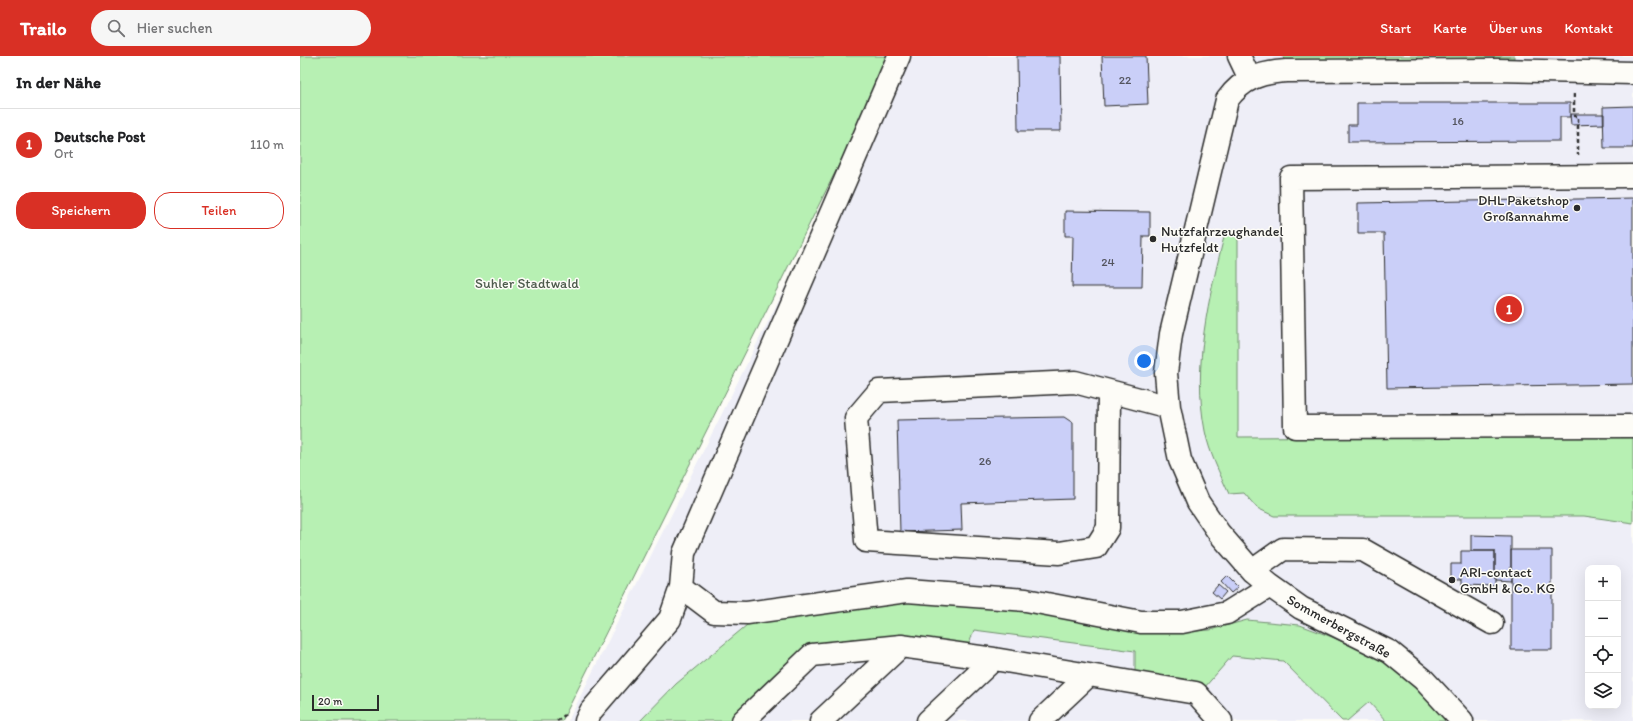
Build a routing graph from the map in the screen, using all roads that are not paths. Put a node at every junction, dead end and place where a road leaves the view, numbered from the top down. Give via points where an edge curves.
1 (899, 56) edge
2 (1239, 56) edge
3 (1633, 73) edge
4 (1250, 79) junction
5 (1633, 176) edge
6 (1109, 392) junction
7 (1169, 408) junction
8 (1633, 426) edge
9 (1252, 571) junction
10 (1270, 586) junction
11 (681, 587) junction
12 (1492, 623) dead end
13 (901, 646) junction
14 (994, 659) junction
15 (1089, 675) junction
16 (586, 721) edge
17 (743, 721) edge
18 (821, 721) edge
19 (928, 721) edge
20 (1040, 721) edge
21 (1221, 721) edge
22 (1462, 721) edge

1 - 11 street via 684,553
2 - 4 street
3 - 4 street, Sommerbergstraße via 1497,70 1286,71 1266,73
4 - 7 street, Sommerbergstraße via 1237,87 1227,100 1170,334 1166,373
5 - 8 street via 1291,178 1295,428
6 - 6 street via 1075,382 879,391 856,418 866,541 1059,553 1096,547 1108,528
6 - 7 street
7 - 9 street, Sommerbergstraße via 1180,460 1198,502 1219,533
9 - 10 street, Sommerbergstraße
9 - 12 street via 1283,549 1362,550
10 - 11 street via 1227,613 1182,622 1141,622 1026,600 907,591 747,613 714,612
10 - 22 street, Sommerbergstraße via 1301,608 1390,652 1423,679
11 - 16 street via 670,619 591,711
13 - 14 street
13 - 17 street via 812,655
13 - 18 street
14 - 15 street
14 - 19 street
15 - 20 street
15 - 21 street via 1196,694

